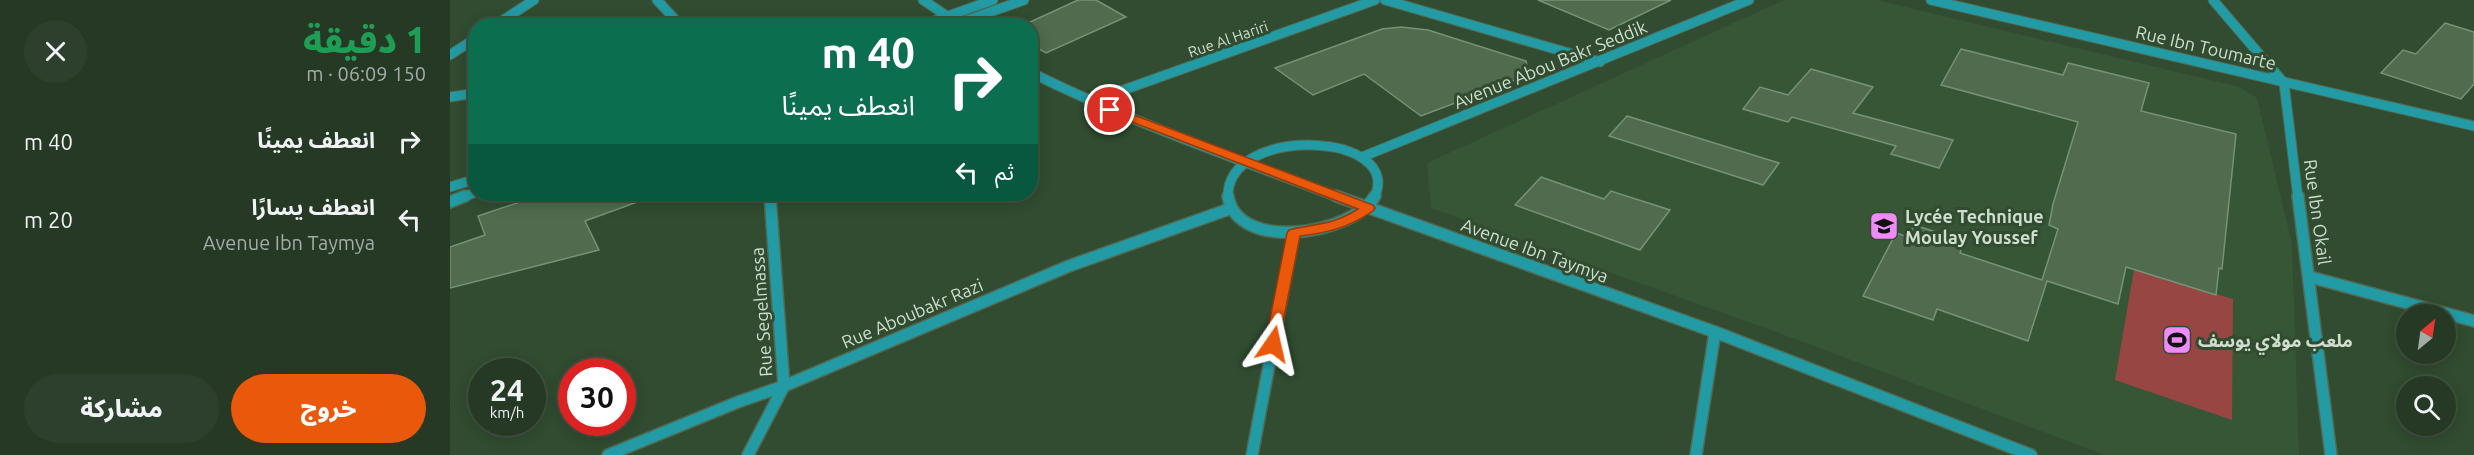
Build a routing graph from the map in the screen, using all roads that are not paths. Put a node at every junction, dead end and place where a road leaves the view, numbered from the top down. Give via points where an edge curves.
1 (534, 0) edge
2 (657, 0) edge
3 (923, 0) edge
4 (993, 0) edge
5 (1024, 0) edge
6 (1375, 0) edge
7 (1385, 0) edge
8 (1749, 0) edge
9 (1930, 0) edge
10 (2214, 0) edge
11 (947, 16) junction
12 (506, 18) edge
13 (674, 18) edge
14 (942, 18) edge
15 (975, 18) edge
16 (468, 43) edge
17 (450, 55) edge
18 (1600, 62) junction
19 (1038, 76) edge
20 (2284, 82) junction
21 (468, 94) edge
22 (450, 97) edge
23 (1090, 102) junction
24 (2474, 126) edge
25 (1362, 158) junction
26 (1246, 163) junction
27 (468, 181) edge
28 (450, 187) edge
29 (468, 195) edge
30 (771, 201) edge
31 (450, 202) edge
32 (1232, 208) junction
33 (1368, 208) junction
34 (1294, 233) junction
35 (2310, 277) junction
36 (2474, 321) edge
37 (1714, 332) junction
38 (784, 386) junction
39 (608, 455) edge
40 (748, 455) edge
41 (1252, 455) edge
42 (1696, 455) edge
43 (2031, 455) edge
44 (2331, 455) edge

1 - 12 street
2 - 13 street
3 - 11 street
4 - 11 street
5 - 15 street
6 - 23 street, Rue Al Hariri
7 - 18 street
8 - 18 street, Avenue Abou Bakr Seddik
9 - 20 street, Rue Ibn Toumarte
10 - 20 street
11 - 14 street
16 - 17 street
18 - 25 street, Avenue Abou Bakr Seddik
19 - 23 street, Avenue Ibn Taymya
20 - 24 street, Rue Ibn Toumarte
20 - 35 street, Rue Ibn Okail
21 - 22 street
23 - 26 street, Avenue Ibn Taymya
25 - 26 street via 1350,151 1308,144 1264,153
25 - 33 street via 1375,170 1379,182 1377,195
26 - 32 street via 1228,184
26 - 33 street, Avenue Ibn Taymya
27 - 28 street
29 - 31 street
30 - 38 street, Rue Segelmassa
32 - 34 street via 1246,221 1267,230
32 - 38 street, Rue Aboubakr Razi via 1069,266
33 - 34 street via 1348,221 1322,230
33 - 37 street, Avenue Ibn Taymya
34 - 41 street
35 - 36 street
35 - 44 street, Rue Ibn Okail
37 - 42 street
37 - 43 street, Avenue Ibn Taymya
38 - 39 street, Rue Aboubakr Razi
38 - 40 street, Rue Segelmassa

